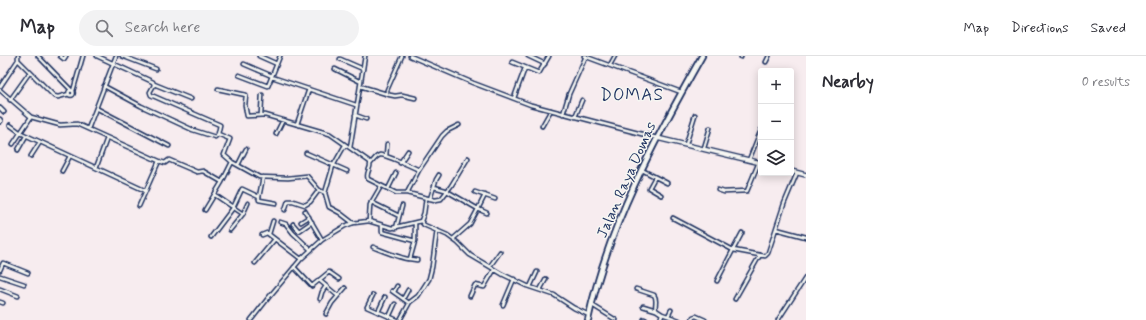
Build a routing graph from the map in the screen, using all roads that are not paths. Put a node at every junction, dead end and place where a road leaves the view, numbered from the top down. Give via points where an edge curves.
1 (18, 56) edge
2 (38, 56) edge
3 (60, 56) edge
4 (66, 56) edge
5 (83, 56) edge
6 (97, 56) edge
7 (116, 56) edge
8 (122, 56) edge
9 (259, 56) edge
10 (280, 56) edge
11 (365, 56) edge
12 (402, 56) edge
13 (413, 56) edge
14 (528, 56) edge
15 (549, 56) edge
16 (586, 56) edge
17 (615, 56) edge
18 (702, 56) edge
19 (769, 56) edge
20 (340, 59) dead end
21 (18, 60) junction
22 (512, 62) dead end
23 (766, 62) dead end
24 (113, 64) junction
25 (244, 64) dead end
26 (277, 64) junction
27 (545, 64) junction
28 (610, 66) junction
29 (525, 68) junction
30 (156, 69) dead end
31 (335, 69) dead end
32 (363, 69) junction
33 (30, 72) junction
34 (239, 74) dead end
35 (272, 76) junction
36 (360, 82) junction
37 (154, 84) junction
38 (104, 86) junction
39 (360, 86) junction
40 (0, 87) edge
41 (218, 89) dead end
42 (309, 89) junction
43 (0, 90) edge
44 (71, 92) junction
45 (682, 93) junction
46 (388, 94) junction
47 (262, 95) dead end
48 (191, 98) dead end
49 (415, 98) dead end
50 (514, 98) junction
51 (10, 100) junction
52 (582, 100) dead end
53 (356, 105) junction
54 (0, 108) edge
55 (96, 108) junction
56 (551, 110) junction
57 (4, 112) dead end
58 (260, 114) junction
59 (562, 114) junction
60 (355, 115) junction
61 (695, 116) dead end
62 (31, 117) junction
63 (575, 117) junction
64 (0, 119) edge
65 (366, 119) dead end
66 (282, 120) junction
67 (0, 122) edge
68 (297, 124) junction
69 (10, 125) dead end
70 (459, 125) dead end
71 (542, 126) dead end
72 (710, 128) dead end
73 (88, 130) junction
74 (21, 133) junction
75 (218, 134) junction
76 (276, 134) dead end
77 (26, 136) junction
78 (107, 138) junction
79 (657, 138) junction
80 (758, 138) edge
81 (40, 142) junction
82 (13, 144) dead end
83 (388, 144) dead end
84 (686, 144) junction
85 (345, 145) junction
86 (169, 146) dead end
87 (246, 148) dead end
88 (350, 148) junction
89 (704, 148) junction
90 (18, 150) dead end
91 (408, 151) dead end
92 (306, 153) dead end
93 (31, 156) dead end
94 (70, 156) junction
95 (386, 156) junction
96 (468, 158) dead end
97 (749, 160) junction
98 (159, 161) junction
99 (232, 162) junction
100 (758, 162) edge
101 (371, 163) junction
102 (400, 163) junction
103 (238, 166) junction
104 (333, 166) junction
105 (758, 166) edge
106 (96, 168) junction
107 (419, 170) junction
108 (641, 170) junction
109 (62, 171) dead end
110 (347, 171) dead end
111 (794, 172) edge
112 (396, 173) dead end
113 (797, 173) junction
114 (439, 175) dead end
115 (806, 175) edge
116 (263, 177) junction
117 (655, 177) junction
118 (222, 182) junction
119 (667, 183) dead end
120 (381, 186) junction
121 (434, 187) junction
122 (388, 189) junction
123 (319, 190) junction
124 (718, 190) dead end
125 (146, 191) junction
126 (447, 192) junction
127 (475, 192) dead end
128 (325, 193) junction
129 (407, 193) junction
130 (215, 194) junction
131 (485, 195) junction
132 (661, 195) dead end
133 (259, 197) junction
134 (428, 199) junction
135 (495, 199) dead end
136 (371, 202) junction
137 (248, 203) dead end
138 (276, 204) dead end
139 (139, 206) dead end
140 (402, 206) dead end
141 (233, 208) junction
142 (478, 209) junction
143 (205, 210) dead end
144 (285, 210) dead end
145 (305, 211) dead end
146 (487, 213) dead end
147 (242, 214) junction
148 (399, 216) junction
149 (309, 217) junction
150 (673, 218) dead end
151 (273, 221) dead end
152 (370, 221) junction
153 (280, 222) dead end
154 (300, 222) dead end
155 (312, 222) junction
156 (421, 222) junction
157 (353, 223) junction
158 (415, 223) junction
159 (293, 224) dead end
160 (382, 226) junction
161 (396, 228) junction
162 (776, 229) junction
163 (230, 230) dead end
164 (437, 230) junction
165 (742, 233) dead end
166 (269, 234) junction
167 (262, 235) dead end
168 (211, 237) dead end
169 (806, 237) edge
170 (275, 239) junction
171 (453, 239) junction
172 (322, 240) junction
173 (415, 242) junction
174 (373, 247) dead end
175 (311, 250) junction
176 (733, 250) junction
177 (500, 252) dead end
178 (760, 255) junction
179 (301, 259) junction
180 (410, 259) junction
181 (417, 260) dead end
182 (255, 263) dead end
183 (490, 266) junction
184 (294, 267) junction
185 (0, 270) edge
186 (494, 270) junction
187 (537, 272) dead end
188 (28, 273) dead end
189 (0, 276) edge
190 (806, 277) edge
191 (339, 279) dead end
192 (546, 279) dead end
193 (320, 280) junction
194 (514, 280) junction
195 (717, 281) dead end
196 (805, 283) edge
197 (24, 284) dead end
198 (326, 286) junction
199 (398, 286) dead end
200 (530, 286) junction
201 (345, 288) dead end
202 (0, 289) edge
203 (636, 289) dead end
204 (408, 290) dead end
205 (540, 290) junction
206 (373, 295) dead end
207 (18, 296) dead end
208 (338, 296) junction
209 (470, 296) dead end
210 (385, 297) dead end
211 (320, 299) dead end
212 (403, 299) junction
213 (735, 299) dead end
214 (409, 303) junction
215 (395, 304) dead end
216 (503, 305) dead end
217 (592, 305) junction
218 (643, 306) dead end
219 (656, 310) junction
220 (671, 310) dead end
221 (378, 312) junction
222 (326, 314) dead end
223 (662, 314) junction
224 (668, 316) junction
225 (389, 317) junction
226 (589, 317) edge
227 (250, 320) edge
228 (397, 320) edge
229 (400, 320) edge
230 (616, 320) edge
231 (660, 320) edge
232 (680, 320) edge
233 (692, 320) edge
234 (705, 320) edge
235 (778, 320) edge

1 - 21 street
2 - 44 street
3 - 4 street via 64,59
5 - 44 street
6 - 24 street
7 - 24 street
8 - 30 street
9 - 26 street
10 - 26 street
11 - 32 street
12 - 46 street via 387,90
13 - 50 street
14 - 27 street
15 - 27 street
16 - 28 street
16 - 59 street
17 - 28 street
18 - 45 highway, Jalan Raya Domas
19 - 23 street
20 - 32 street
21 - 33 street
21 - 40 street
22 - 29 street
24 - 37 street
24 - 38 street
25 - 35 street
26 - 35 street
27 - 29 street via 540,73
28 - 45 street
29 - 50 street
31 - 36 street
32 - 36 street
33 - 44 street via 54,96
33 - 51 street
34 - 35 street via 268,86
35 - 42 street
36 - 39 street
37 - 48 street
37 - 75 street via 151,95 220,125
38 - 55 street
38 - 75 street via 192,130 215,137
39 - 46 street
39 - 53 street
41 - 58 street via 245,94 246,115
42 - 53 street
42 - 68 street
43 - 51 street
45 - 79 highway, Jalan Raya Domas
46 - 49 street
47 - 58 street
50 - 56 street
51 - 62 street
52 - 63 street
53 - 60 street
54 - 57 street
55 - 73 street
55 - 86 street
56 - 59 street
56 - 71 street
58 - 66 street
59 - 63 street
60 - 65 street
60 - 88 street
61 - 84 street
62 - 73 street via 60,125 77,124
62 - 74 street
63 - 79 street
64 - 67 street
66 - 68 street
66 - 76 street
68 - 85 street via 330,134
69 - 74 street
70 - 107 street via 442,136
72 - 89 street
73 - 78 street
74 - 77 street
74 - 82 street
75 - 99 street via 230,140 224,155
77 - 81 street
77 - 90 street
78 - 98 street
78 - 106 street
79 - 84 main road
79 - 108 highway, Jalan Raya Domas
80 - 97 street
81 - 93 street
81 - 94 street
83 - 95 street
84 - 89 main road
85 - 88 street
85 - 104 street
87 - 103 street
88 - 101 street
89 - 97 main road
91 - 102 street
92 - 104 street
94 - 106 street
94 - 109 street
95 - 101 street via 378,156
95 - 102 street
96 - 126 street
97 - 100 main road
98 - 118 street via 164,163 170,160 197,172 203,170
98 - 125 street
99 - 103 street
99 - 118 street
101 - 120 street via 367,177
102 - 107 street
103 - 116 street
104 - 110 street
104 - 128 street
105 - 124 street via 747,191
106 - 125 street
107 - 129 street
108 - 117 street
108 - 217 highway, Jalan Raya Domas via 608,250
111 - 113 main road
112 - 122 street
113 - 115 main road
113 - 162 street
114 - 121 street
116 - 123 street via 288,178 306,175
116 - 133 street
117 - 119 street
117 - 132 street via 649,188
118 - 130 street
120 - 122 street
120 - 136 street
121 - 126 street
121 - 134 street
122 - 129 street via 396,193
123 - 128 street
123 - 144 street via 305,205 288,200
125 - 139 street
126 - 134 street via 441,199
126 - 142 street
127 - 131 street
128 - 157 street via 329,207
129 - 134 street
130 - 141 street
130 - 143 street
131 - 135 street
131 - 142 street
133 - 138 street via 259,200
133 - 141 street via 242,189
134 - 156 street
136 - 148 street
136 - 152 street
137 - 147 street
140 - 148 street
141 - 147 street
141 - 168 street
142 - 146 street
142 - 171 street via 470,224
145 - 149 street
147 - 163 street
148 - 161 street
149 - 154 street
149 - 155 street
150 - 176 street
151 - 166 street
152 - 157 street
152 - 160 street
153 - 175 street via 286,224
155 - 159 street via 299,231
155 - 172 street
156 - 158 street
156 - 164 street
157 - 172 street
158 - 161 street
158 - 173 street
160 - 161 street
160 - 173 street via 382,232
162 - 169 street
162 - 178 street via 767,256
164 - 171 street
164 - 214 street via 429,279 418,296
165 - 176 street
166 - 167 street
166 - 170 street
170 - 179 street
170 - 182 street
171 - 183 street via 470,255
172 - 175 street
173 - 180 street
174 - 180 street
175 - 179 street
176 - 178 street
176 - 195 street
177 - 183 street
178 - 213 street
179 - 184 street
180 - 181 street
183 - 186 street
184 - 193 street via 311,285
184 - 227 street
185 - 188 street via 3,263
186 - 194 street
186 - 209 street via 484,287 475,285
187 - 200 street
189 - 197 street
190 - 196 street
191 - 193 street via 330,272
192 - 205 street
193 - 198 street
194 - 200 street
194 - 216 street
196 - 235 street
198 - 208 street
198 - 211 street
199 - 212 street via 393,292
200 - 205 street
201 - 208 street
202 - 207 street
203 - 219 street via 654,295
204 - 212 street
205 - 226 street via 554,295
206 - 221 street via 367,307
208 - 222 street
210 - 221 street
212 - 214 street
214 - 229 street
215 - 225 street
217 - 226 highway, Jalan Raya Domas
217 - 230 street
218 - 219 street
219 - 223 street
220 - 224 street
221 - 225 street
223 - 224 street
223 - 231 street
224 - 232 street
225 - 228 street
233 - 234 street via 696,316

